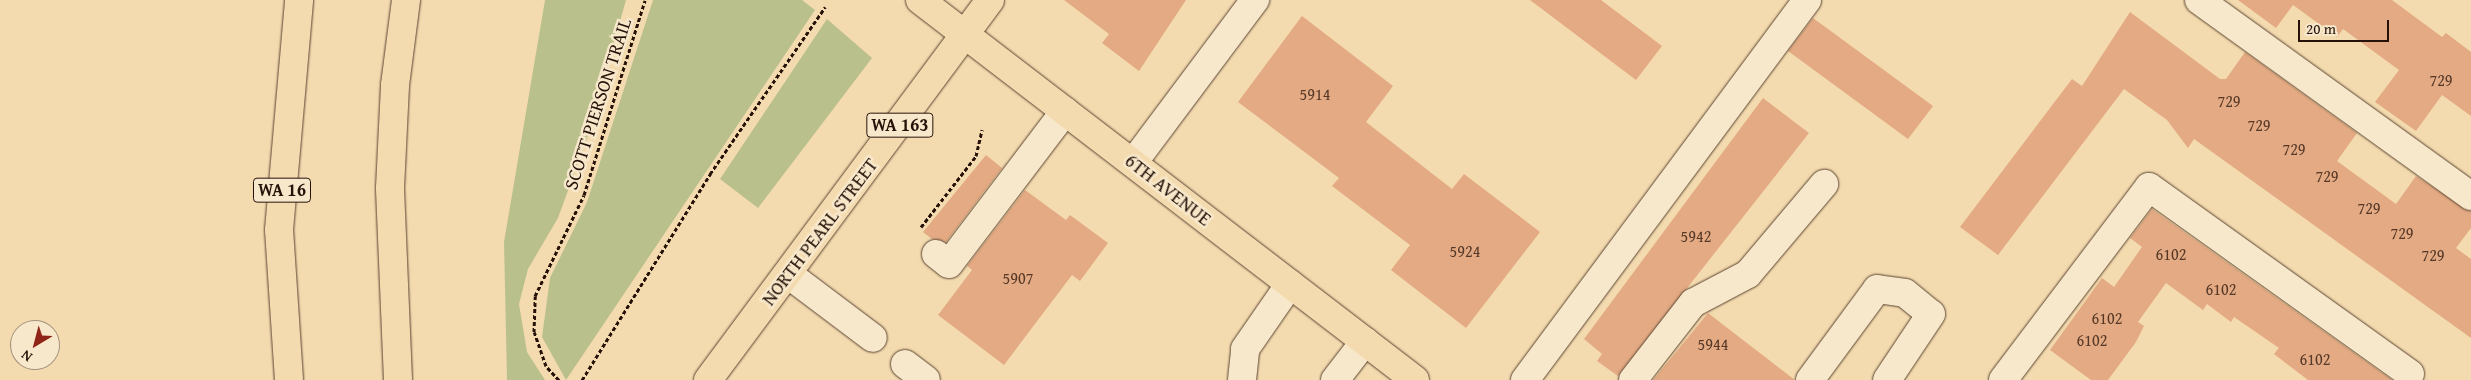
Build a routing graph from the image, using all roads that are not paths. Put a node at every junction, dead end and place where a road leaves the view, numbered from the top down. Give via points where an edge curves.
1 (299, 0) edge
2 (406, 0) edge
3 (421, 0) edge
4 (920, 0) edge
5 (990, 0) edge
6 (1256, 0) edge
7 (1807, 0) edge
8 (2199, 0) edge
9 (967, 36) junction
10 (395, 85) junction
11 (1065, 111) junction
12 (1133, 163) junction
13 (1824, 184) dead end
14 (2471, 196) edge
15 (936, 254) road end
16 (788, 274) junction
17 (1290, 284) junction
18 (873, 338) dead end
19 (1365, 341) junction
20 (2410, 374) dead end
21 (288, 380) edge
22 (398, 380) edge
23 (708, 380) edge
24 (1242, 380) edge
25 (1335, 380) edge
26 (1416, 380) edge
27 (1525, 380) edge
28 (1633, 380) edge
29 (1810, 380) edge
30 (1887, 380) edge
31 (2003, 380) edge

1 - 21 main road, WA 16 via 279,230
2 - 10 main road
3 - 10 main road
4 - 9 main road, 6TH AVENUE
5 - 9 main road, WA 163
6 - 12 lane
7 - 27 lane
8 - 14 lane
9 - 11 main road, 6TH AVENUE
9 - 16 main road, NORTH PEARL STREET / WA 163
10 - 22 main road via 390,188
11 - 12 main road, 6TH AVENUE
11 - 15 lane via 949,264
12 - 17 main road, 6TH AVENUE
13 - 28 lane via 1748,274 1693,303
16 - 18 lane
16 - 23 main road, NORTH PEARL STREET / WA 163
17 - 19 main road, 6TH AVENUE
17 - 24 lane via 1245,349
19 - 25 lane
19 - 26 main road, 6TH AVENUE
20 - 31 lane via 2150,187
29 - 30 lane via 1877,288 1905,293 1931,314

